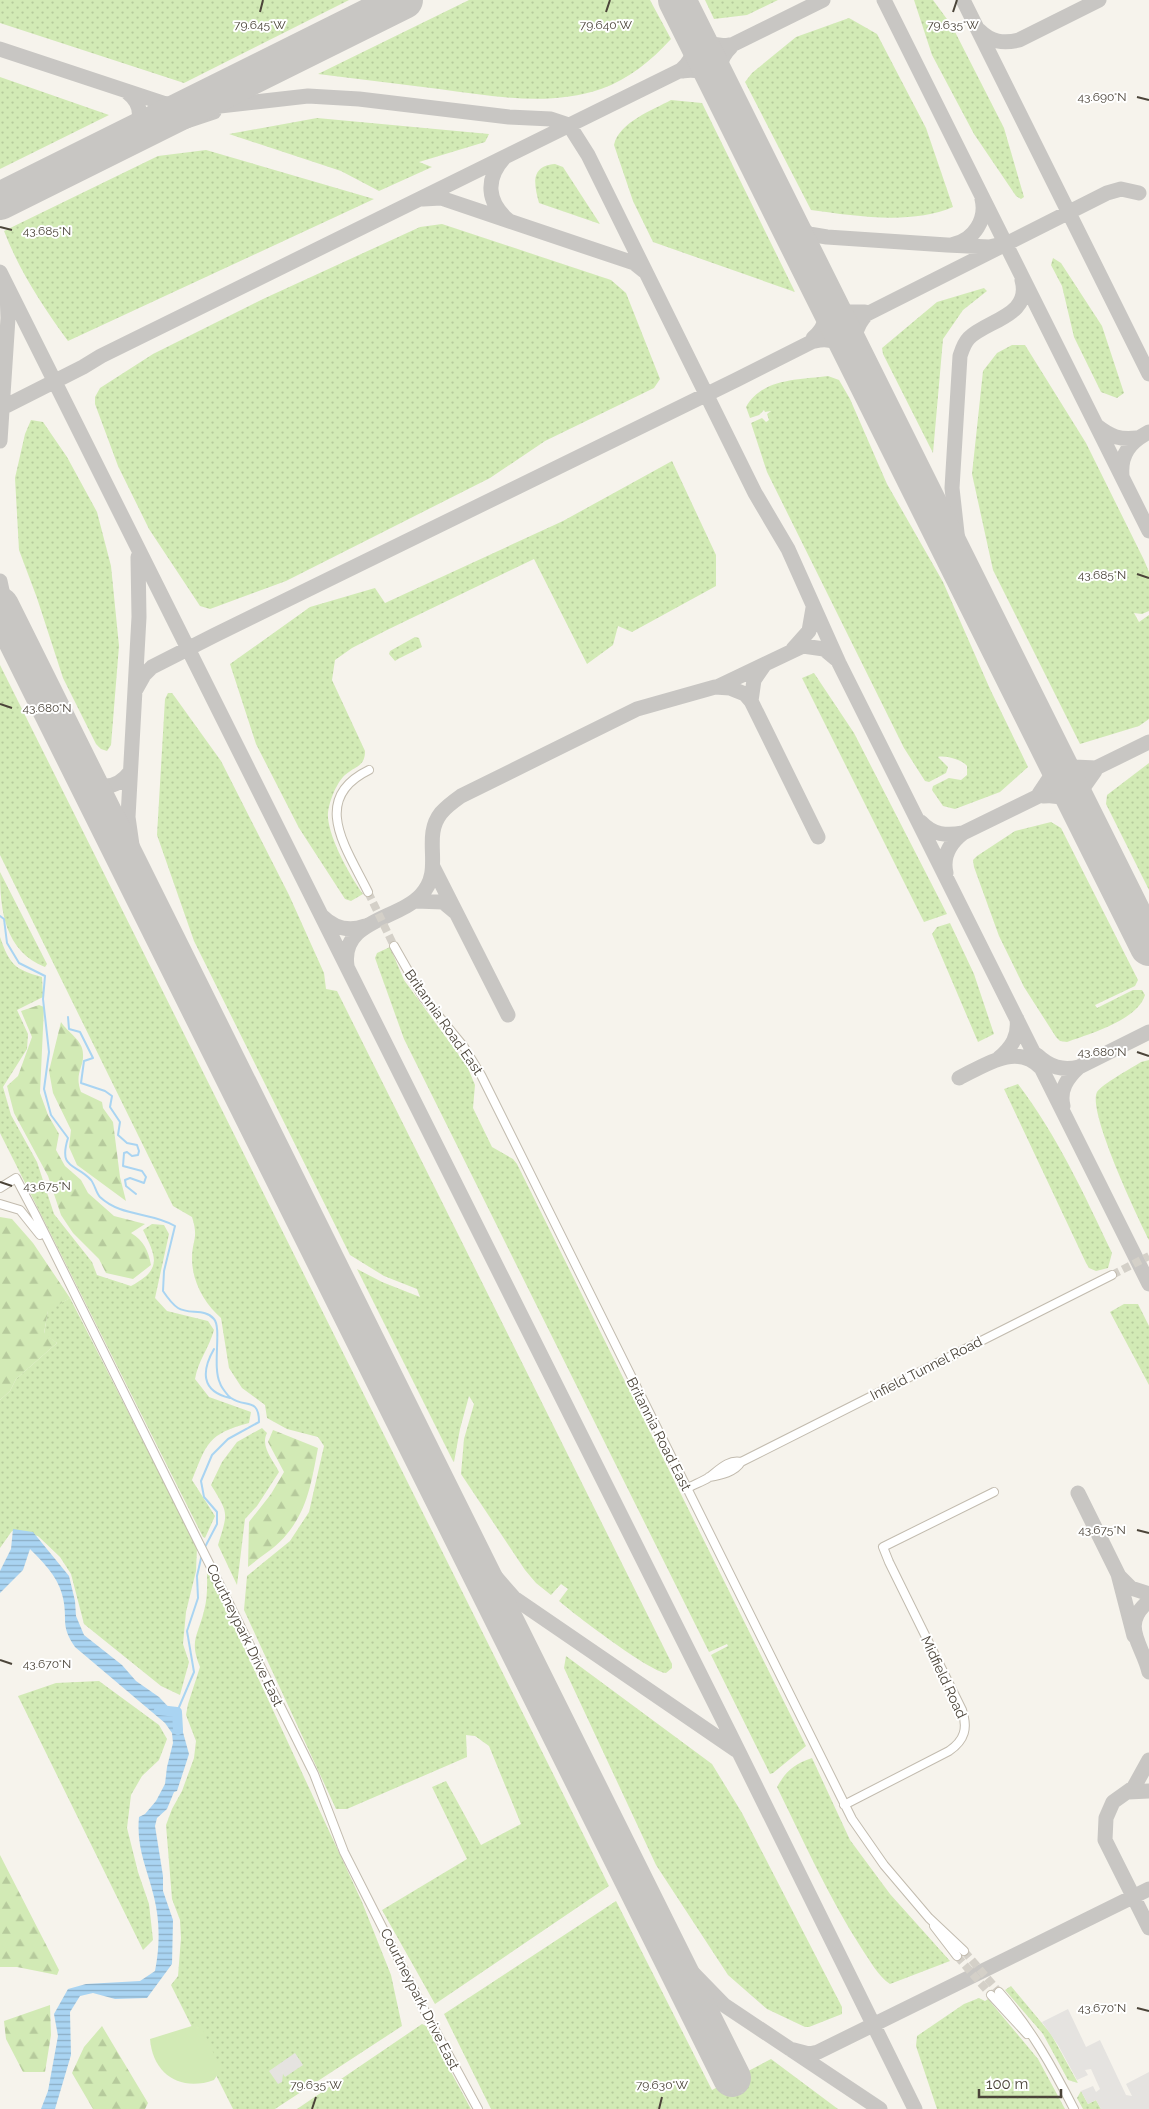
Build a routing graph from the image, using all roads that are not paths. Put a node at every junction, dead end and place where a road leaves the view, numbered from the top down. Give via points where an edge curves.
1 (369, 770) dead end
2 (368, 892) tunnel mouth
3 (394, 946) tunnel mouth
4 (0, 1188) edge
5 (0, 1204) edge
6 (52, 1250) junction
7 (1112, 1274) tunnel mouth
8 (686, 1489) junction
9 (994, 1492) dead end
10 (844, 1805) junction
11 (929, 1918) junction
12 (964, 1951) tunnel mouth
13 (956, 1956) tunnel mouth
14 (999, 1992) tunnel mouth
15 (990, 1995) tunnel mouth
16 (1035, 2042) junction
17 (478, 2109) edge
18 (1074, 2109) edge

1 - 2 street via 348,783 340,794 336,820 338,832
3 - 8 street, Britannia Road East via 419,991 464,1047 481,1075
4 - 6 street, Courtneypark Drive East via 16,1178
5 - 6 street via 20,1210
6 - 17 street, Courtneypark Drive East via 324,1794 344,1852 423,2009
7 - 8 street, Infield Tunnel Road via 723,1474
8 - 10 street, Britannia Road East
9 - 10 street, Midfield Road via 883,1547 962,1710 966,1727 961,1742
10 - 11 street, Britannia Road East via 869,1847
11 - 12 street, Britannia Road East
11 - 13 street, Britannia Road East
14 - 16 street via 1017,2012
15 - 16 street
16 - 18 street via 1050,2061

